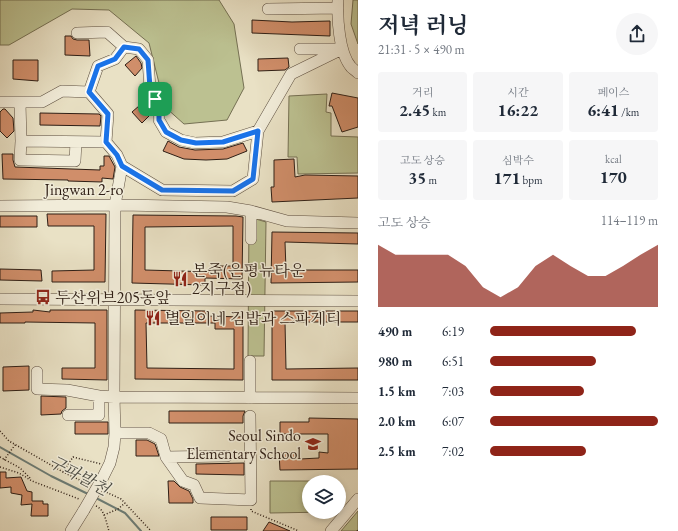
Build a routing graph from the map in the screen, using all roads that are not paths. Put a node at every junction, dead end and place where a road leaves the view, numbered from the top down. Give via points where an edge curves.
1 (338, 4) edge
2 (268, 9) dead end
3 (77, 33) dead end
4 (124, 47) junction
5 (300, 49) dead end
6 (342, 49) junction
7 (358, 73) edge
8 (89, 92) junction
9 (0, 102) edge
10 (20, 103) junction
11 (258, 131) junction
12 (21, 141) junction
13 (76, 142) junction
14 (106, 142) junction
15 (122, 166) junction
16 (115, 205) junction
17 (0, 206) edge
18 (251, 211) junction
19 (358, 223) edge
20 (251, 239) dead end
21 (0, 299) edge
22 (116, 300) junction
23 (358, 301) edge
24 (250, 361) dead end
25 (37, 372) dead end
26 (99, 396) junction
27 (114, 397) junction
28 (250, 398) junction
29 (358, 398) edge
30 (68, 415) dead end
31 (250, 416) dead end
32 (115, 433) junction
33 (227, 456) dead end
34 (166, 457) junction
35 (358, 499) edge
36 (76, 529) edge
37 (331, 531) edge

1 - 2 street
1 - 6 street
3 - 4 street via 107,32
4 - 8 street via 115,59 98,66
4 - 11 street via 139,49 148,60 150,88 159,108 159,120 166,132 181,140 196,143 223,142
5 - 6 street
6 - 7 street via 350,66
6 - 11 street via 291,74
8 - 10 street via 62,91 42,102
8 - 14 street via 108,114
9 - 10 street
10 - 12 street
11 - 15 street via 253,179 233,191 162,190
12 - 13 street
12 - 13 street via 20,160 75,161
13 - 14 street
14 - 15 street
15 - 16 street
16 - 17 street, Jingwan 2-ro
16 - 18 street, Jingwan 2-ro via 227,207
16 - 22 street via 111,236
18 - 19 street, Jingwan 2-ro via 287,221
18 - 20 street
21 - 22 street
22 - 23 street
22 - 27 street
24 - 28 street
25 - 26 street via 37,389 67,390
26 - 27 street
26 - 30 street via 99,415
27 - 28 street
27 - 32 street
28 - 29 street
31 - 34 street via 251,500 200,498 194,485 183,481
32 - 34 street via 149,433 161,439
32 - 36 street, bridge via 110,463
33 - 34 street
35 - 37 street

